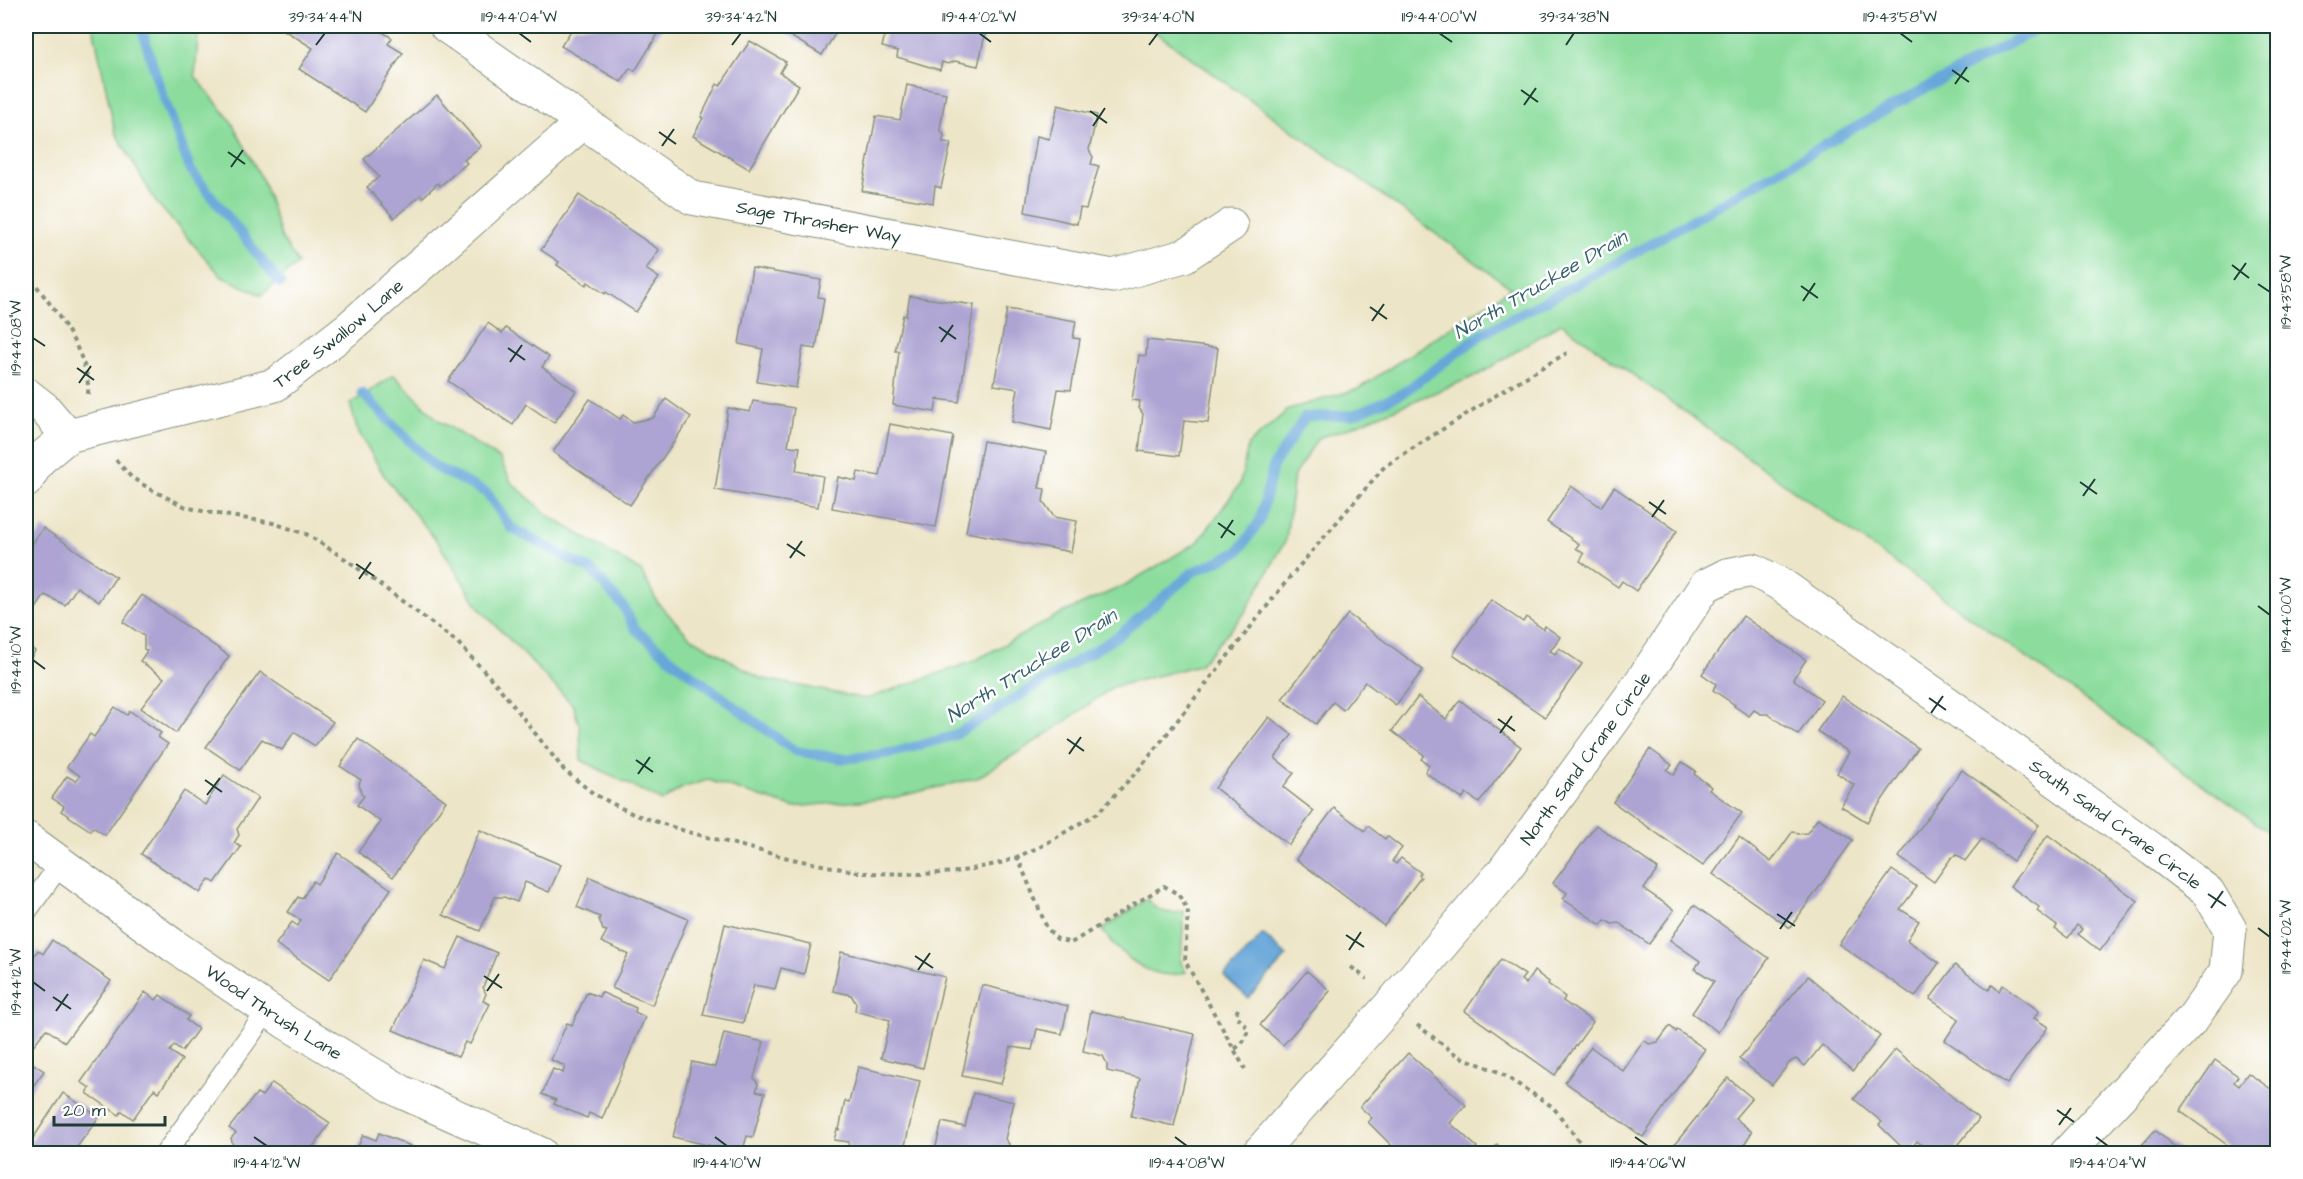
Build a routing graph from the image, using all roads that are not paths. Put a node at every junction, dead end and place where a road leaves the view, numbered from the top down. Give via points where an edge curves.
1 (446, 26) edge
2 (582, 123) junction
3 (1231, 225) dead end
4 (26, 394) edge
5 (68, 436) junction
6 (26, 481) edge
7 (1962, 713) joint
8 (26, 838) edge
9 (61, 863) junction
10 (26, 912) edge
11 (268, 1010) junction
12 (165, 1154) edge
13 (542, 1154) edge
14 (1258, 1154) edge
15 (2066, 1154) edge

1 - 2 street, Sage Thrasher Way
2 - 3 street, Sage Thrasher Way via 692,198 1113,276 1184,256
2 - 5 street, Tree Swallow Lane via 350,327 275,385
4 - 5 street
5 - 6 street, Tree Swallow Lane via 39,460
7 - 14 street, North Sand Crane Circle via 1782,585 1753,570 1727,575 1705,586 1640,685 1503,872
7 - 15 street, South Sand Crane Circle via 2208,892 2230,929 2226,971 2193,1018
8 - 9 street, Wood Thrush Lane
9 - 10 lane
9 - 11 street, Wood Thrush Lane
11 - 12 lane
11 - 13 street, Wood Thrush Lane via 402,1092

